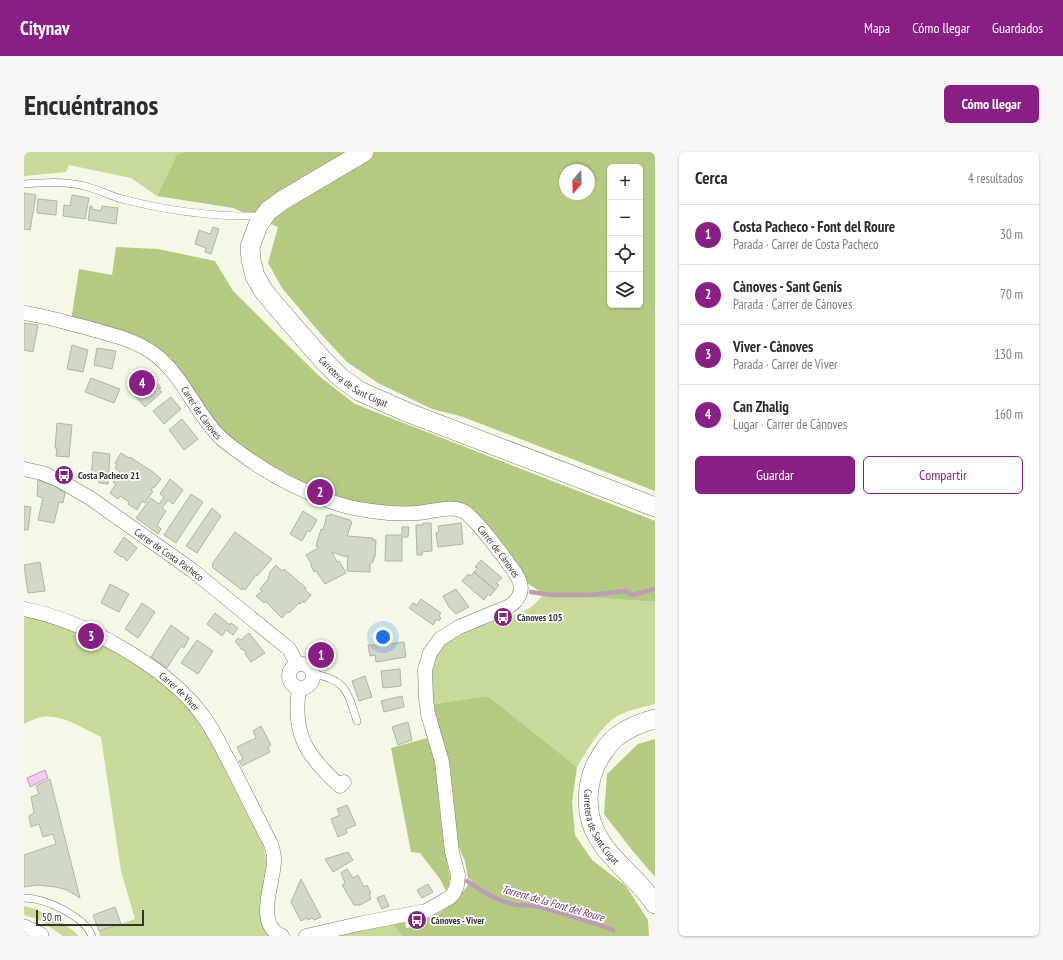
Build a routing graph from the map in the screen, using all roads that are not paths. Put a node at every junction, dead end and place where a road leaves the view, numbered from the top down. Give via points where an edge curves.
1 (364, 152) edge
2 (379, 152) edge
3 (24, 184) edge
4 (263, 216) junction
5 (24, 313) edge
6 (24, 469) edge
7 (655, 498) edge
8 (655, 507) edge
9 (24, 609) edge
10 (297, 664) junction
11 (313, 674) junction
12 (299, 689) junction
13 (655, 719) edge
14 (357, 721) dead end
15 (655, 726) edge
16 (344, 782) dead end
17 (655, 888) edge
18 (24, 898) edge
19 (655, 904) edge
20 (24, 929) edge
21 (39, 936) edge
22 (92, 936) edge
23 (282, 936) edge
24 (306, 936) edge

1 - 4 main road, Carretera de Sant Cugat via 283,200
2 - 7 main road, Carretera de Sant Cugat via 274,218 265,230 258,253 264,276 272,289 334,360 362,383
3 - 4 lane via 58,182 87,187 122,199 188,212
4 - 8 main road, Carretera de Sant Cugat via 250,247 255,276 263,290 340,377 359,391 409,413
5 - 24 street, Carrer de Cànoves via 132,340 144,347 166,365 217,434 227,443 278,478 327,501 390,513 416,514 450,509 463,511 473,519 520,582 519,597 510,606 459,627 440,639 430,653 425,670 428,714 442,762 452,852 458,875 454,893 426,912
6 - 10 street, Carrer de Costa Pacheco via 59,480 90,498 192,570 290,648
9 - 23 street, Carrer de Viver via 85,628 140,659 180,690 201,713 271,844 274,859 267,918 274,931
10 - 11 street via 309,667
10 - 12 street via 290,669 288,677 292,685
11 - 12 street via 310,685
11 - 14 lane via 326,676 346,689
12 - 16 street via 297,700 300,735 310,755 322,770 340,786
13 - 19 main road, Carretera de Sant Cugat via 618,735 601,755 588,788 595,832 609,853
15 - 17 main road, Carretera de Sant Cugat via 640,732 614,752 599,783 598,808 609,835
18 - 22 lane via 65,910 79,920
20 - 21 main road

